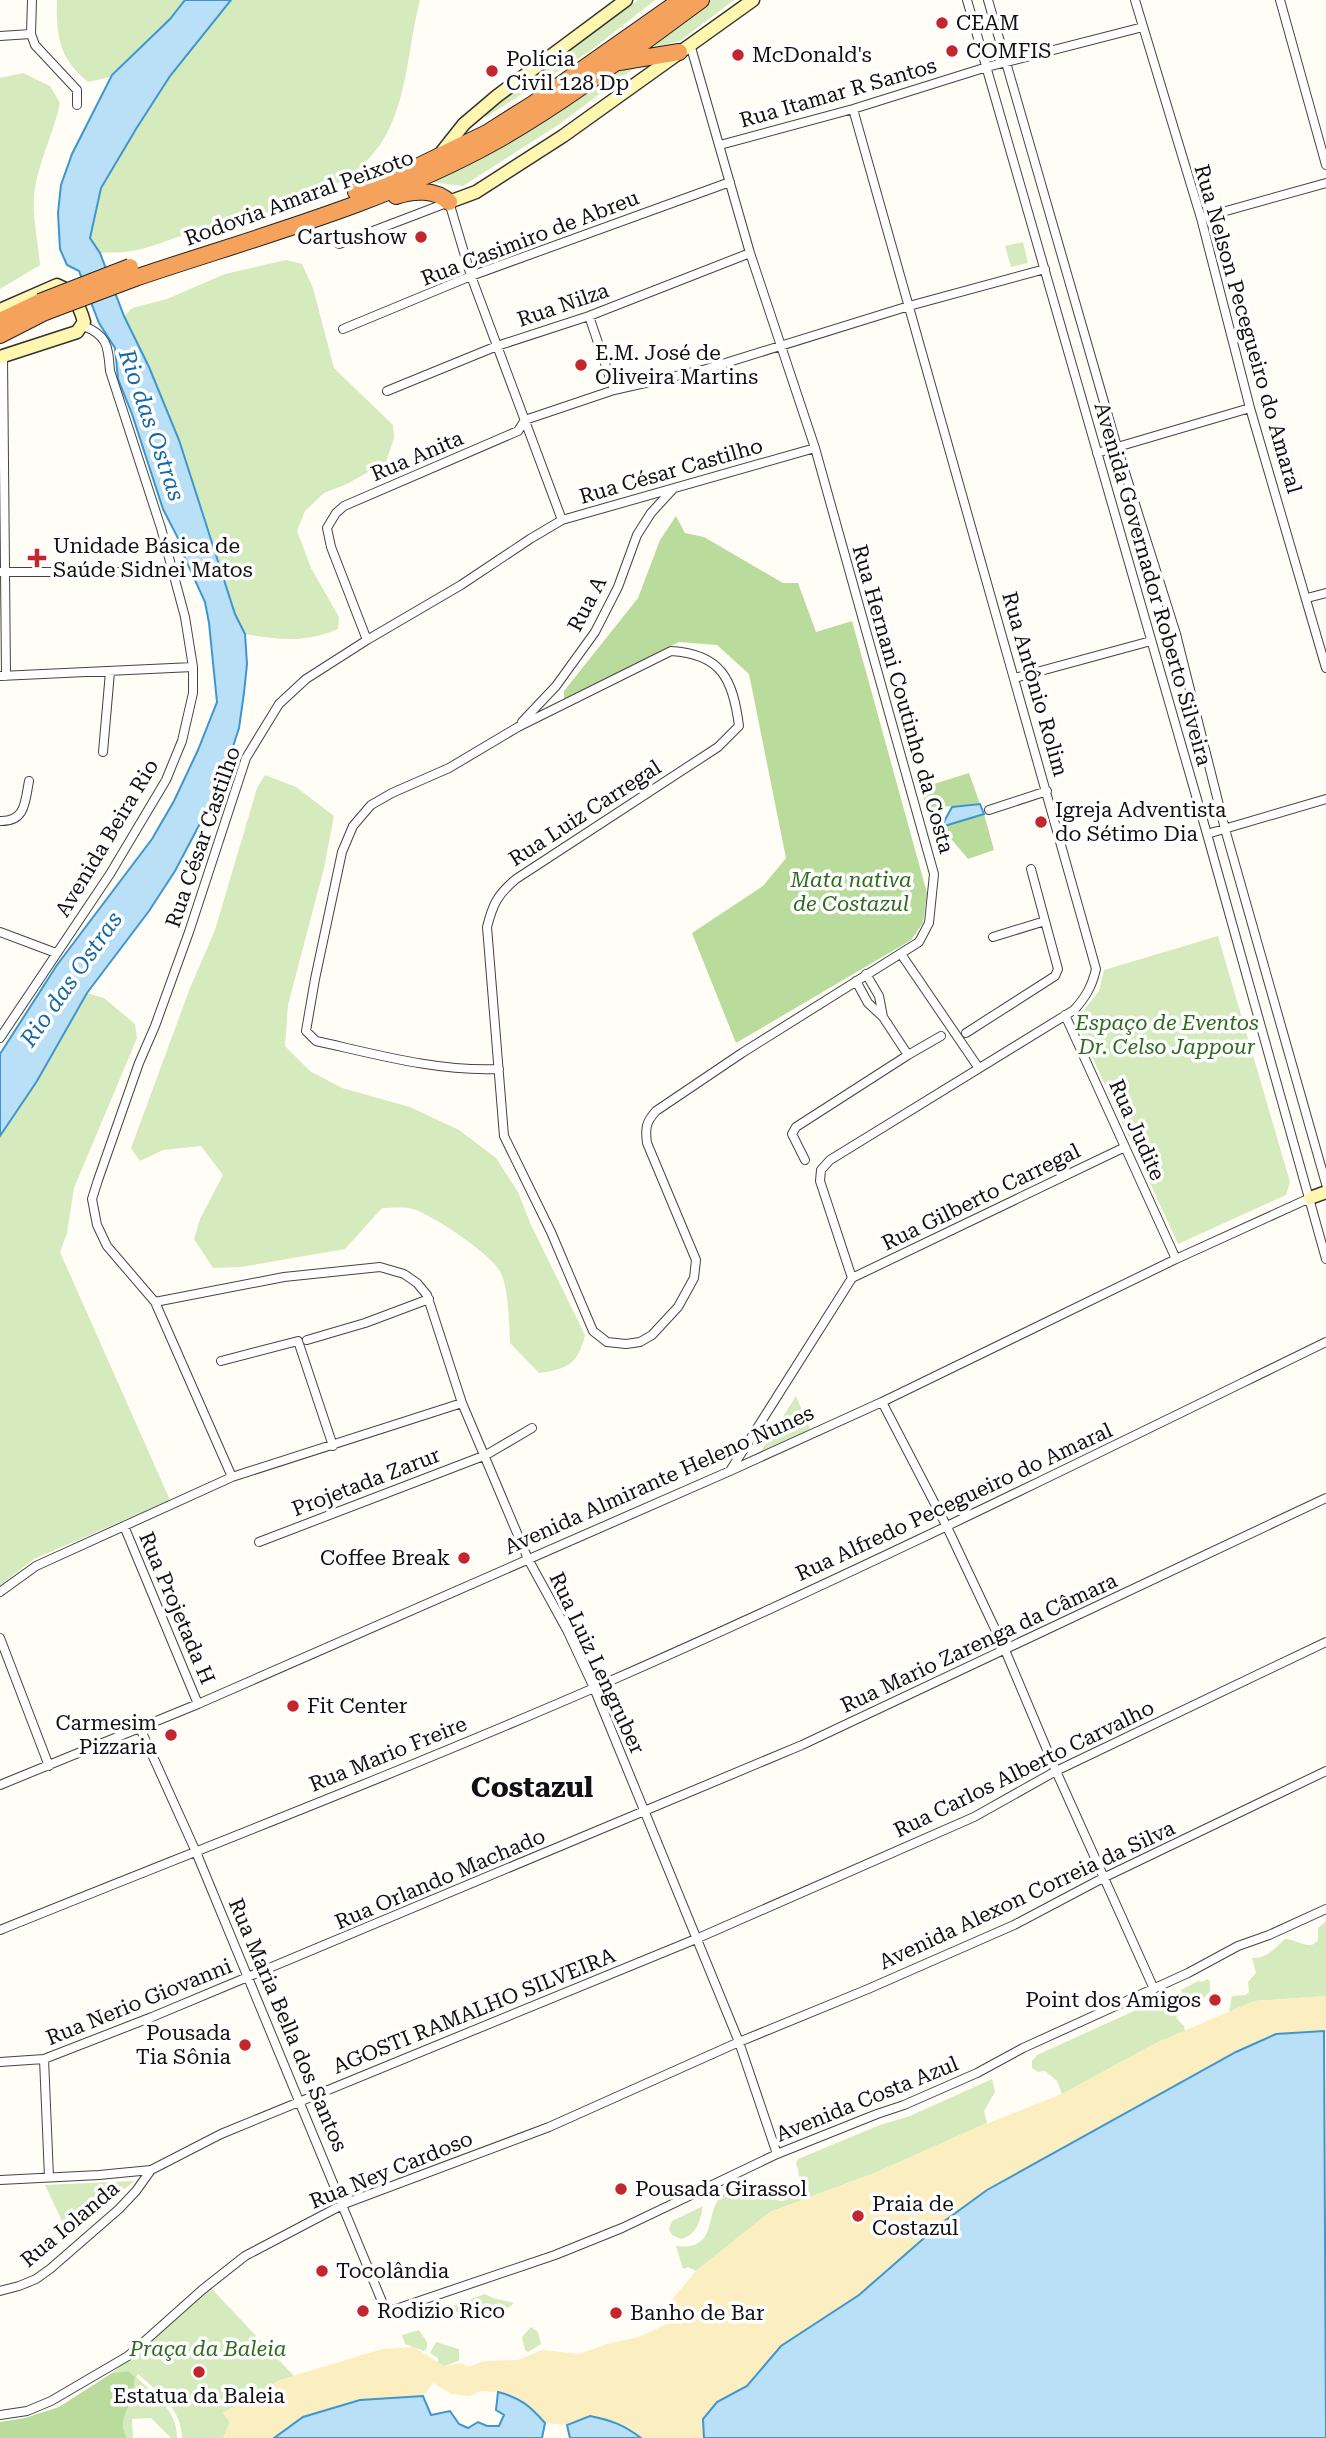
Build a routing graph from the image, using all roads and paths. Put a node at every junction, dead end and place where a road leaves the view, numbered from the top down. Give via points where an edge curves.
1 (32, 0) edge
2 (626, 0) edge
3 (670, 0) edge
4 (681, 0) edge
5 (701, 0) edge
6 (753, 0) edge
7 (967, 0) edge
8 (988, 0) edge
9 (1135, 0) edge
10 (1280, 0) edge
11 (1143, 27) junction
12 (642, 28) junction
13 (31, 34) junction
14 (0, 36) edge
15 (684, 48) junction
16 (617, 62) junction
17 (1005, 63) junction
18 (987, 67) junction
19 (77, 105) dead end
20 (853, 109) junction
21 (470, 119) junction
22 (487, 133) junction
23 (720, 145) junction
24 (438, 157) junction
25 (1326, 165) edge
26 (730, 182) junction
27 (1326, 183) edge
28 (449, 202) junction
29 (353, 205) junction
30 (1200, 218) junction
31 (339, 244) dead end
32 (750, 253) junction
33 (1045, 269) junction
34 (132, 272) junction
35 (471, 276) junction
36 (909, 306) junction
37 (42, 307) junction
38 (0, 310) edge
39 (589, 316) junction
40 (0, 321) edge
41 (83, 326) junction
42 (343, 329) dead end
43 (0, 335) edge
44 (497, 346) junction
45 (780, 346) junction
46 (2, 356) edge
47 (614, 390) junction
48 (387, 391) dead end
49 (1250, 408) junction
50 (525, 420) junction
51 (1117, 447) junction
52 (815, 448) junction
53 (1097, 453) junction
54 (673, 489) junction
55 (562, 520) junction
56 (173, 572) junction
57 (3, 573) edge
58 (1326, 593) edge
59 (1307, 598) junction
60 (367, 640) junction
61 (1151, 641) junction
62 (193, 667) junction
63 (1326, 668) edge
64 (110, 672) junction
65 (3, 676) edge
66 (1015, 678) junction
67 (518, 727) junction
68 (103, 752) dead end
69 (29, 781) dead end
70 (1047, 791) junction
71 (1326, 799) edge
72 (989, 810) dead end
73 (0, 821) edge
74 (1225, 828) junction
75 (1207, 834) junction
76 (1031, 869) dead end
77 (1045, 921) junction
78 (0, 932) edge
79 (993, 937) dead end
80 (56, 953) junction
81 (901, 954) junction
82 (866, 974) junction
83 (856, 981) junction
84 (1065, 1015) junction
85 (883, 1017) junction
86 (966, 1033) dead end
87 (941, 1036) dead end
88 (496, 1037) joint
89 (0, 1038) edge
90 (908, 1055) junction
91 (978, 1067) junction
92 (499, 1069) junction
93 (1125, 1147) junction
94 (806, 1160) dead end
95 (1326, 1184) edge
96 (1326, 1192) edge
97 (1310, 1198) junction
98 (1176, 1259) junction
99 (1326, 1259) edge
100 (852, 1278) junction
101 (429, 1299) junction
102 (155, 1302) junction
103 (307, 1340) dead end
104 (1326, 1342) edge
105 (221, 1361) dead end
106 (882, 1402) junction
107 (462, 1404) junction
108 (532, 1428) dead end
109 (333, 1446) junction
110 (486, 1455) junction
111 (730, 1471) junction
112 (232, 1477) junction
113 (1326, 1498) edge
114 (124, 1526) junction
115 (947, 1527) junction
116 (259, 1542) dead end
117 (528, 1559) junction
118 (0, 1592) edge
119 (0, 1638) edge
120 (1326, 1642) edge
121 (1005, 1650) junction
122 (594, 1688) junction
123 (198, 1704) junction
124 (140, 1728) junction
125 (49, 1766) junction
126 (1056, 1771) junction
127 (1326, 1771) edge
128 (0, 1785) edge
129 (644, 1812) junction
130 (196, 1852) junction
131 (1104, 1878) junction
132 (1326, 1909) edge
133 (0, 1930) edge
134 (696, 1939) junction
135 (249, 1978) junction
136 (1154, 1989) junction
137 (739, 2042) junction
138 (44, 2059) junction
139 (0, 2062) edge
140 (301, 2101) junction
141 (777, 2154) junction
142 (151, 2170) junction
143 (49, 2177) junction
144 (0, 2180) edge
145 (344, 2204) junction
146 (0, 2291) edge
147 (415, 2303) joint
148 (0, 2416) edge

1 - 13 street
2 - 21 main road
3 - 12 highway
4 - 12 highway, Rodovia Amaral Peixoto
5 - 16 highway, Rodovia Amaral Peixoto
6 - 15 main road
7 - 18 street, Avenida Governador Roberto Silveira
8 - 17 street, Avenida Governador Roberto Silveira
9 - 11 street, Rua Nelson Pecegueiro do Amaral
10 - 25 street
11 - 17 street, Rua Itamar R Santos
11 - 30 street, Rua Nelson Pecegueiro do Amaral
12 - 22 highway, Rodovia Amaral Peixoto
13 - 14 street
13 - 19 street via 34,45 77,90
15 - 16 highway
15 - 23 street, Rua Hernani Coutinho da Costa
15 - 28 main road via 563,136 477,192
16 - 29 highway, Rodovia Amaral Peixoto via 495,141
17 - 18 street, Rua Itamar R Santos
17 - 51 street, Avenida Governador Roberto Silveira
18 - 20 street, Rua Itamar R Santos
18 - 33 street, Avenida Governador Roberto Silveira
20 - 23 street, Rua Itamar R Santos
20 - 36 street, Rua Antônio Rolim
21 - 22 main road
21 - 24 main road
22 - 24 highway, Rodovia Amaral Peixoto
23 - 26 street, Rua Hernani Coutinho da Costa
24 - 34 highway, Rodovia Amaral Peixoto via 334,201
26 - 32 street, Rua Hernani Coutinho da Costa
26 - 35 street, Rua Casimiro de Abreu
27 - 30 street
28 - 29 highway via 438,194 405,192 372,205
28 - 31 street
28 - 35 street
29 - 34 highway, Rodovia Amaral Peixoto
30 - 49 street, Rua Nelson Pecegueiro do Amaral
32 - 39 street, Rua Nilza
32 - 45 street, Rua Hernani Coutinho da Costa
33 - 36 street, Rua Anita
33 - 53 street, Avenida Governador Roberto Silveira
34 - 37 highway, Rodovia Amaral Peixoto, bridge
35 - 42 street, Rua Casimiro de Abreu
35 - 44 street
36 - 45 street, Rua Anita
36 - 66 street, Rua Antônio Rolim
37 - 40 highway, Rodovia Amaral Peixoto
37 - 43 highway, Rodovia Amaral Peixoto
38 - 41 main road via 57,285 79,305
39 - 44 street, Rua Nilza
39 - 47 street
41 - 46 main road via 77,332
41 - 56 street, Avenida Beira Rio via 102,335 108,348 110,371
44 - 48 street, Rua Nilza
44 - 50 street
45 - 47 street, Rua Anita via 704,370
45 - 52 street, Rua Hernani Coutinho da Costa
46 - 57 street
47 - 50 street, Rua Anita
49 - 51 street
49 - 59 street, Rua Nelson Pecegueiro do Amaral
50 - 55 street
50 - 60 street, Rua Anita via 518,431 335,513 327,528 331,547
51 - 53 street
51 - 74 street, Avenida Governador Roberto Silveira via 1176,634
52 - 54 street, Rua César Castilho
52 - 81 street, Rua Hernani Coutinho da Costa via 934,874 929,923 919,942
53 - 61 street, Avenida Governador Roberto Silveira
54 - 55 street, Rua César Castilho
54 - 67 street, Rua A via 637,535 595,632 556,686
55 - 60 street, Rua César Castilho
56 - 57 street
56 - 62 street, Avenida Beira Rio
57 - 65 street
58 - 59 street
59 - 63 street, Rua Nelson Pecegueiro do Amaral
60 - 102 street, Rua César Castilho via 306,680 279,704 246,758 189,932 98,1180 92,1199 107,1247
61 - 66 street
61 - 75 street, Avenida Governador Roberto Silveira
62 - 64 street
62 - 80 street, Avenida Beira Rio via 193,693 182,741 166,780
64 - 65 street
64 - 68 street
66 - 70 street, Rua Antônio Rolim
67 - 88 street, Rua Luiz Carregal via 671,651 696,653 721,672 731,684 739,726 718,747 503,889 487,927
67 - 92 street via 449,768 371,805 353,826 342,852 306,1031 316,1041 386,1056 458,1068
69 - 73 street via 19,816
70 - 72 street
70 - 84 street, Rua Antônio Rolim via 1096,969 1086,996
71 - 74 street
74 - 75 street
74 - 95 street, Avenida Governador Roberto Silveira
75 - 97 street, Avenida Governador Roberto Silveira
76 - 77 street
77 - 79 street
77 - 86 street via 1058,961 1055,976
78 - 80 street
80 - 89 street, Avenida Beira Rio
81 - 82 street, Rua Hernani Coutinho da Costa
81 - 91 street
82 - 83 street, Rua Hernani Coutinho da Costa
82 - 85 street
83 - 85 street via 868,1003
83 - 92 street, Rua Hernani Coutinho da Costa via 649,1119 647,1143 696,1260 694,1278 678,1307 640,1342 607,1342 593,1331 504,1136
84 - 91 street, Rua Antônio Rolim
84 - 93 street, Rua Judite
85 - 90 street
87 - 90 street
88 - 92 street, Rua Hernani Coutinho da Costa
90 - 94 street via 796,1127 792,1134
91 - 100 street, Rua Antônio Rolim via 821,1170 820,1181
93 - 98 street, Rua Judite
93 - 100 street, Rua Gilberto Carregal
96 - 97 main road, Avenida Almirante Heleno Nunes
97 - 98 street, Avenida Almirante Heleno Nunes
97 - 99 street, Avenida Governador Roberto Silveira
98 - 106 street, Avenida Almirante Heleno Nunes
100 - 111 street
101 - 102 street, Rua Luiz Lengruber via 404,1274 380,1267 284,1278
101 - 103 street
101 - 107 street, Rua Luiz Lengruber
102 - 112 street, Rua César Castilho
104 - 115 street, Rua Alfredo Pecegueiro do Amaral
105 - 109 street via 298,1341
106 - 111 street, Avenida Almirante Heleno Nunes
106 - 115 street
107 - 109 street
107 - 110 street, Rua Luiz Lengruber
108 - 110 street, Projetada Zarur
109 - 112 street
110 - 116 street, Projetada Zarur
110 - 117 street, Rua Luiz Lengruber
111 - 117 street, Avenida Almirante Heleno Nunes
112 - 114 street
113 - 121 street, Rua Mario Zarenga da Câmara
114 - 118 street via 36,1566
114 - 123 street, Rua Projetada H
115 - 121 street
115 - 122 street, Rua Alfredo Pecegueiro do Amaral
117 - 122 street, Rua Luiz Lengruber
117 - 123 street, Avenida Almirante Heleno Nunes
119 - 125 street
120 - 126 street, Rua Carlos Alberto Carvalho
121 - 126 street
121 - 129 street, Rua Mario Zarenga da Câmara via 802,1745
122 - 129 street, Rua Luiz Lengruber
122 - 130 street, Rua Mario Freire
123 - 124 street, Avenida Almirante Heleno Nunes
124 - 125 street, Avenida Almirante Heleno Nunes
124 - 130 street, Rua Maria Bella dos Santos
125 - 128 street, Avenida Almirante Heleno Nunes
126 - 131 street
126 - 134 street, Rua Carlos Alberto Carvalho via 974,1817
127 - 131 street, Avenida Alexon Correia da Silva
129 - 134 street, Rua Luiz Lengruber
129 - 135 street, Rua Orlando Machado
130 - 133 street, Rua Mario Freire
130 - 135 street, Rua Maria Bella dos Santos
131 - 136 street
131 - 137 street, Avenida Alexon Correia da Silva via 1014,1925
132 - 136 street, Avenida Costa Azul via 1238,1946
134 - 137 street, Rua Luiz Lengruber
134 - 140 street, AGOSTI RAMALHO SILVEIRA
135 - 138 street, Rua Nerio Giovanni
135 - 140 street, Rua Maria Bella dos Santos
136 - 141 street, Avenida Costa Azul via 904,2105
137 - 141 street, Rua Luiz Lengruber
137 - 145 street, Rua Ney Cardoso via 549,2127
138 - 139 street, Rua Nerio Giovanni
138 - 143 street
140 - 142 street, AGOSTI RAMALHO SILVEIRA
140 - 145 street, Rua Maria Bella dos Santos
141 - 147 street, Avenida Costa Azul via 622,2228
142 - 143 street
142 - 146 street, Rua Iolanda via 119,2209 50,2269 28,2283
143 - 144 street
145 - 147 street, Rua Maria Bella dos Santos via 386,2309 399,2310
145 - 148 street, Rua Ney Cardoso via 244,2256 128,2356 51,2402

